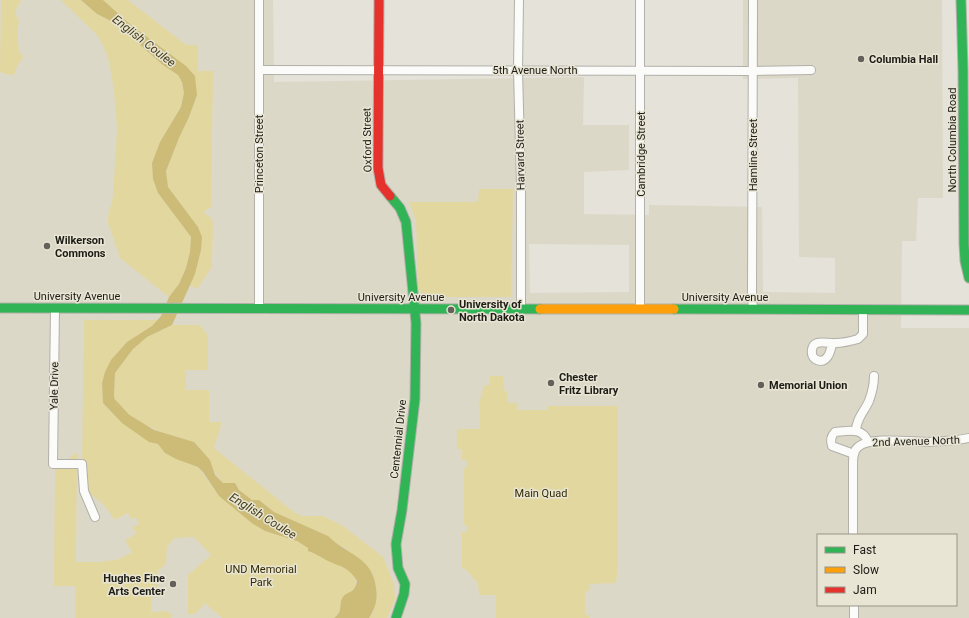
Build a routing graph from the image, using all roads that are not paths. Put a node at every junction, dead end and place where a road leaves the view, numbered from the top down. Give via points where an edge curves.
1 (259, 0) edge
2 (379, 0) edge
3 (518, 0) edge
4 (640, 0) edge
5 (753, 0) edge
6 (961, 0) edge
7 (260, 70) junction
8 (518, 70) junction
9 (811, 70) dead end
10 (966, 70) edge
11 (378, 71) junction
12 (640, 71) junction
13 (753, 71) junction
14 (969, 278) edge
15 (414, 294) joint
16 (0, 308) edge
17 (55, 308) junction
18 (259, 309) junction
19 (415, 309) junction
20 (521, 309) junction
21 (640, 309) junction
22 (753, 309) junction
23 (864, 310) junction
24 (969, 310) edge
25 (832, 343) dead end
26 (874, 376) dead end
27 (856, 431) junction
28 (969, 438) edge
29 (868, 442) junction
30 (854, 454) junction
31 (95, 517) dead end
32 (853, 534) edge
33 (854, 606) edge
34 (396, 618) edge
35 (854, 618) edge

1 - 7 street, Princeton Street
2 - 11 street, Oxford Street
3 - 8 street, Harvard Street
4 - 12 street, Cambridge Street
5 - 13 street, Hamline Street
6 - 10 street, North Columbia Road
7 - 11 street, 5th Avenue North
7 - 18 street, Princeton Street
8 - 11 street, 5th Avenue North
8 - 12 street, 5th Avenue North
8 - 20 street, Harvard Street
9 - 13 street, 5th Avenue North
10 - 14 street, North Columbia Road via 964,244
11 - 15 street, Oxford Street via 378,168 381,185 400,208 406,222
12 - 13 street, 5th Avenue North
12 - 21 street, Cambridge Street
13 - 22 street, Hamline Street
15 - 19 street, Centennial Drive
16 - 17 street, University Avenue
17 - 18 street, University Avenue
17 - 31 street, Yale Drive via 54,464 82,464 84,491
18 - 19 street, University Avenue
19 - 20 street, University Avenue
19 - 34 street, Centennial Drive via 417,333 413,418 396,544 397,562 405,584
20 - 21 street, University Avenue
21 - 22 street, University Avenue
22 - 23 street, University Avenue
23 - 24 street, University Avenue
23 - 25 street via 862,334 858,339
26 - 27 street via 873,388
27 - 29 street via 863,433
27 - 30 street via 835,432 831,439 832,446
28 - 29 street, 2nd Avenue North via 928,442
29 - 30 street, 2nd Avenue North via 858,447
30 - 32 street
33 - 35 street

